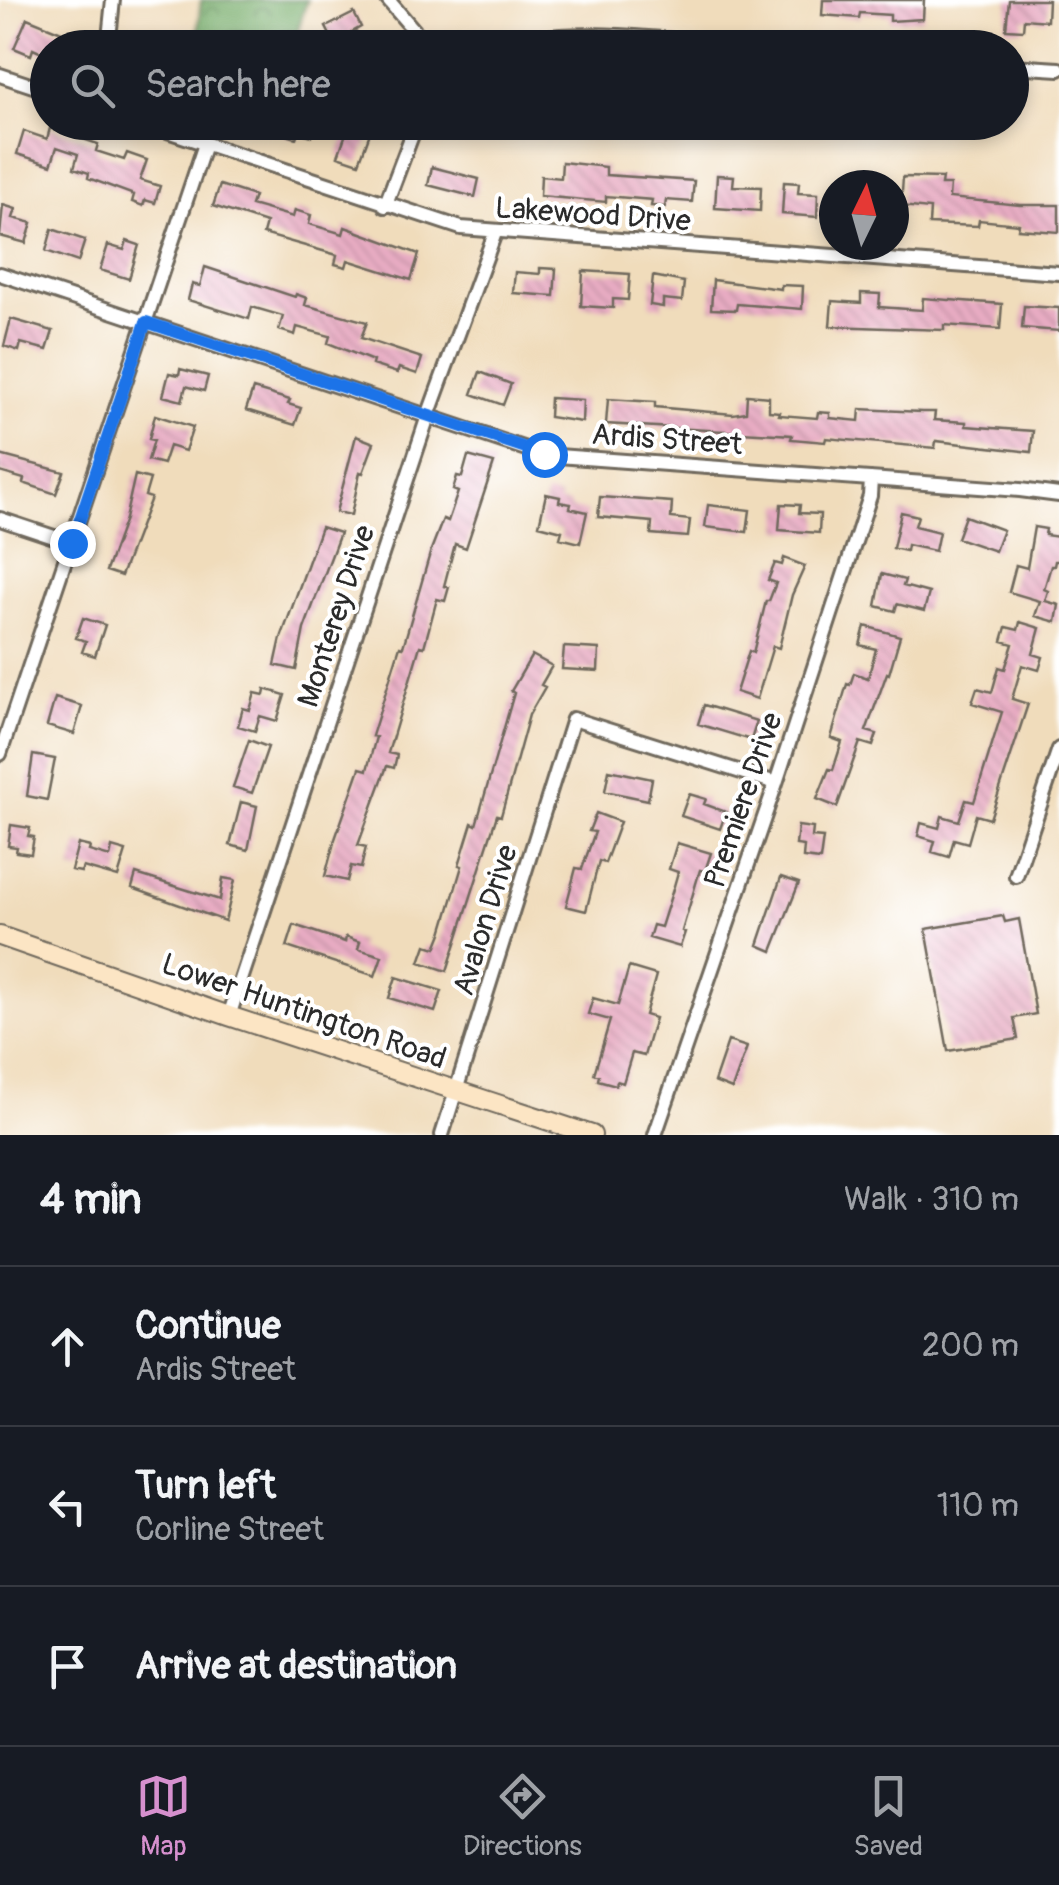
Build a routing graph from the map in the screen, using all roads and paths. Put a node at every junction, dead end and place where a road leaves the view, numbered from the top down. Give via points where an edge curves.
1 (113, 0) edge
2 (388, 0) edge
3 (110, 30) edge
4 (413, 30) edge
5 (1029, 67) edge
6 (1059, 69) edge
7 (0, 75) edge
8 (30, 85) edge
9 (193, 140) edge
10 (410, 140) edge
11 (205, 144) junction
12 (385, 206) junction
13 (495, 233) junction
14 (1059, 273) edge
15 (0, 274) edge
16 (146, 322) junction
17 (428, 416) junction
18 (871, 479) junction
19 (1059, 496) edge
20 (0, 520) edge
21 (72, 543) junction
22 (1059, 749) edge
23 (0, 754) edge
24 (776, 783) junction
25 (1016, 876) dead end
26 (0, 936) edge
27 (229, 1016) junction
28 (456, 1092) junction
29 (442, 1135) edge
30 (592, 1135) edge
31 (655, 1135) edge

1 - 3 street
2 - 4 street
5 - 6 street
7 - 8 street
9 - 11 street, Lakewood Drive
10 - 12 street
11 - 12 street, Lakewood Drive
11 - 16 street
12 - 13 street, Lakewood Drive
13 - 14 street, Lakewood Drive
13 - 17 street, Monterey Drive
15 - 16 street, Ardis Street
16 - 17 street, Ardis Street
16 - 21 street
17 - 18 street, Ardis Street via 544,454
17 - 27 street, Monterey Drive
18 - 19 street, Ardis Street
18 - 24 street, Premiere Drive
20 - 21 street
21 - 23 street
22 - 25 street
24 - 28 street, Avalon Drive via 574,719
24 - 31 street, Premiere Drive
26 - 27 main road, Lower Huntington Road
27 - 28 main road, Lower Huntington Road
28 - 29 street, Avalon Drive
28 - 30 main road, Lower Huntington Road

